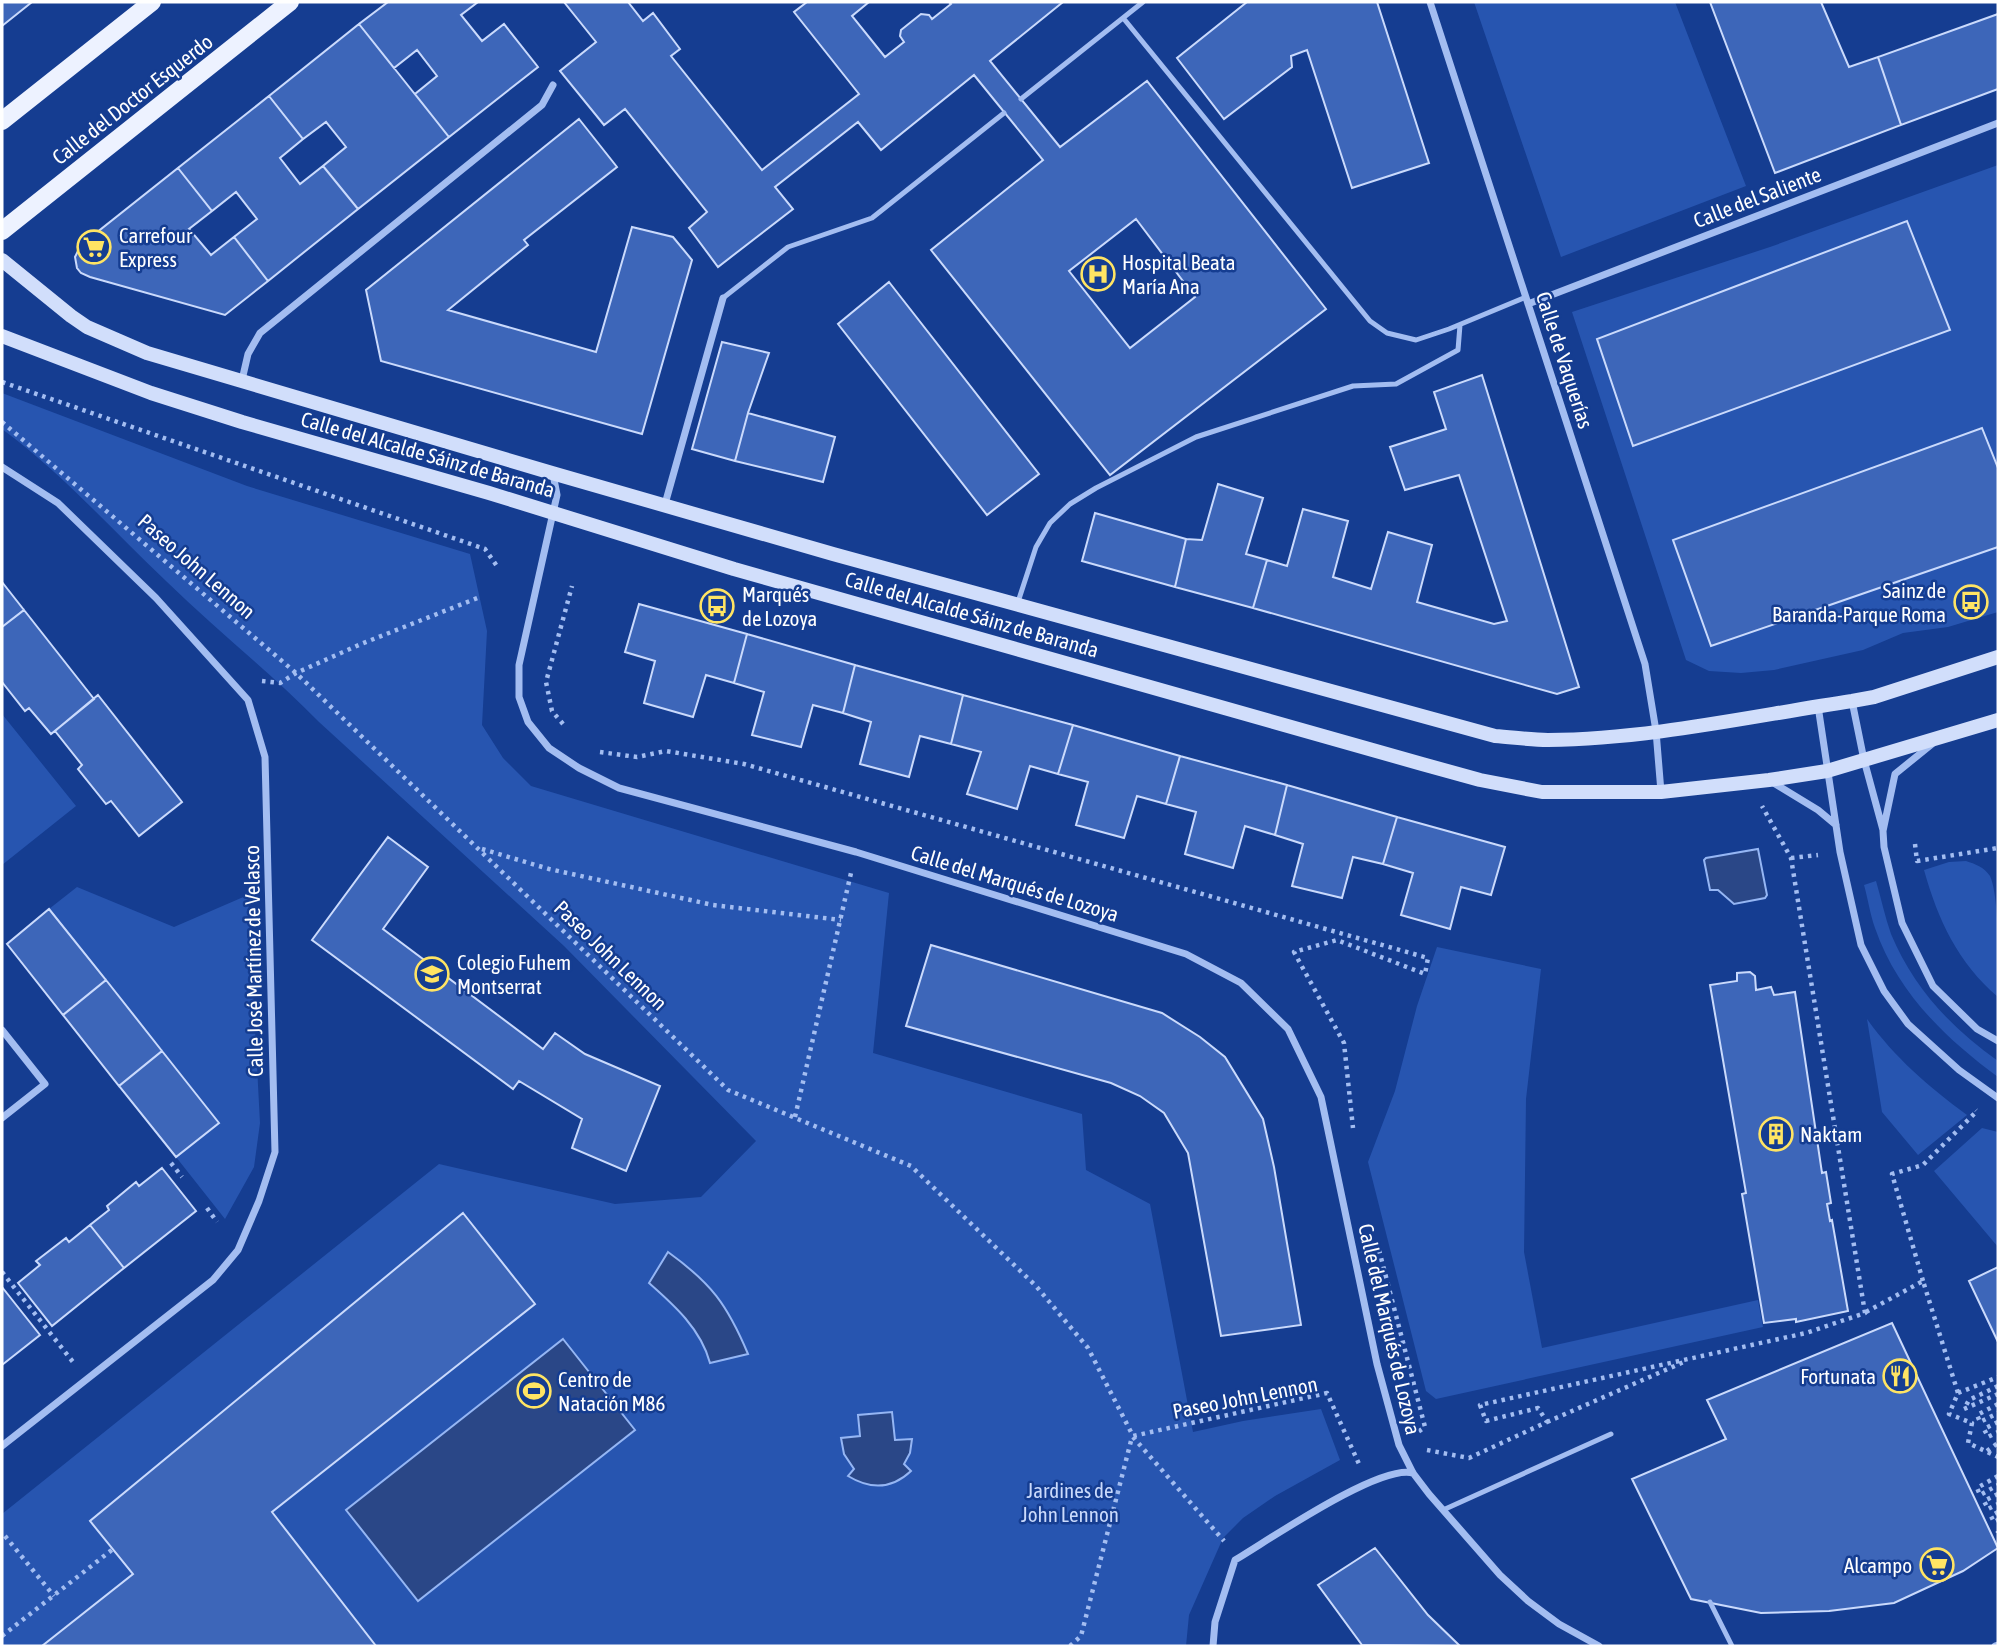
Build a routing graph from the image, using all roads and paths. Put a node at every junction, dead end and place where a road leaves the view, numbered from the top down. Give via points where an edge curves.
1 (152, 2) edge
2 (290, 2) edge
3 (1143, 2) edge
4 (1430, 2) edge
5 (1124, 19) junction
6 (553, 85) dead end
7 (1021, 99) dead end
8 (1004, 113) dead end
9 (2, 121) edge
10 (1998, 123) edge
11 (2, 231) edge
12 (2, 260) edge
13 (723, 298) joint
14 (1527, 301) junction
15 (1460, 325) junction
16 (2, 336) edge
17 (242, 380) junction
18 (2, 382) edge
19 (2, 422) edge
20 (2, 467) edge
21 (552, 473) junction
22 (665, 505) junction
23 (553, 512) junction
24 (499, 569) dead end
25 (572, 586) dead end
26 (480, 597) dead end
27 (1017, 606) junction
28 (1998, 657) edge
29 (296, 673) junction
30 (238, 689) junction
31 (1852, 701) junction
32 (1818, 706) junction
33 (1998, 720) edge
34 (565, 727) dead end
35 (1656, 731) junction
36 (1942, 736) junction
37 (590, 746) dead end
38 (1864, 760) junction
39 (1827, 771) junction
40 (1769, 780) junction
41 (1748, 781) junction
42 (1661, 792) junction
43 (1836, 825) junction
44 (1883, 831) junction
45 (1915, 844) dead end
46 (478, 848) junction
47 (1998, 848) edge
48 (856, 852) junction
49 (1820, 855) dead end
50 (1791, 858) junction
51 (841, 920) junction
52 (1337, 940) dead end
53 (2, 1030) edge
54 (1998, 1041) edge
55 (1998, 1098) edge
56 (1968, 1104) dead end
57 (795, 1117) junction
58 (2, 1118) edge
59 (171, 1163) dead end
60 (183, 1178) dead end
61 (207, 1208) dead end
62 (217, 1222) dead end
63 (2, 1272) edge
64 (1923, 1281) junction
65 (1866, 1313) junction
66 (1697, 1357) junction
67 (74, 1362) dead end
68 (1998, 1377) edge
69 (1998, 1386) edge
70 (1958, 1392) junction
71 (1998, 1394) edge
72 (1998, 1405) edge
73 (1998, 1413) edge
74 (1547, 1422) junction
75 (1998, 1422) edge
76 (1998, 1432) edge
77 (1611, 1434) dead end
78 (1133, 1436) junction
79 (1998, 1443) edge
80 (2, 1446) edge
81 (1399, 1446) junction
82 (1986, 1451) junction
83 (1998, 1457) edge
84 (1413, 1473) junction
85 (1998, 1476) edge
86 (1998, 1485) edge
87 (1998, 1494) edge
88 (1998, 1504) edge
89 (1443, 1510) junction
90 (1998, 1512) edge
91 (1998, 1520) edge
92 (5, 1536) dead end
93 (113, 1549) dead end
94 (1235, 1560) junction
95 (54, 1595) junction
96 (1710, 1602) dead end
97 (2, 1636) edge
98 (1070, 1646) edge
99 (1213, 1646) edge
100 (1599, 1646) edge
101 (1732, 1646) edge

1 - 9 main road
2 - 11 main road, Calle del Doctor Esquerdo
3 - 5 lane
4 - 14 street, Calle de Vaquerías
5 - 7 lane
5 - 15 lane via 1370,321 1387,333 1416,340
6 - 17 street via 542,105 260,334 248,354
8 - 13 lane via 872,218 788,247
10 - 14 street, Calle del Saliente
12 - 17 street, Calle del Alcalde Sáinz de Baranda via 87,327 147,353
13 - 22 street
14 - 15 lane
14 - 35 street, Calle de Vaquerías via 1645,664
15 - 27 lane via 1458,350 1396,384 1353,386 1196,436 1070,504 1050,523 1036,547
16 - 23 street, Calle del Alcalde Sáinz de Baranda via 164,397
17 - 21 street, Calle del Alcalde Sáinz de Baranda
18 - 24 path via 485,549
19 - 29 path, Paseo John Lennon
20 - 30 street, Calle José Martínez de Velasco via 58,503 156,598
21 - 22 street, Calle del Alcalde Sáinz de Baranda
21 - 23 street, Calle del Marqués de Lozoya via 557,495
22 - 27 street, Calle del Alcalde Sáinz de Baranda
23 - 42 street, Calle del Alcalde Sáinz de Baranda via 747,572 1480,780 1542,792
23 - 48 street, Calle del Marqués de Lozoya via 519,665 519,697 528,722 549,748 619,788
25 - 34 path via 546,682 552,711
26 - 29 path
27 - 35 street, Calle del Alcalde Sáinz de Baranda via 1495,736 1547,740
28 - 31 street, Calle del Alcalde Sáinz de Baranda
29 - 30 path via 280,683 264,681
29 - 46 path, Paseo John Lennon
30 - 80 street, Calle José Martínez de Velasco via 248,700 265,757 275,1152 238,1250 213,1280
31 - 32 street, Calle del Alcalde Sáinz de Baranda
31 - 38 street
32 - 35 street, Calle del Alcalde Sáinz de Baranda
32 - 39 street
33 - 36 street, Calle del Alcalde Sáinz de Baranda
35 - 42 street
36 - 38 street, Calle del Alcalde Sáinz de Baranda
36 - 44 street via 1895,774
37 - 52 path via 599,752 636,757 666,751 744,764 1428,958 1425,974
38 - 39 street, Calle del Alcalde Sáinz de Baranda
38 - 44 street
39 - 40 street, Calle del Alcalde Sáinz de Baranda
39 - 43 street
40 - 41 street, Calle del Alcalde Sáinz de Baranda
40 - 43 street
41 - 42 street, Calle del Alcalde Sáinz de Baranda
41 - 50 path
43 - 55 street via 1861,945 1884,991 1936,1051
44 - 54 street via 1902,923 1933,986 1977,1029
45 - 47 path via 1917,861
46 - 51 path via 549,869 713,905
46 - 57 path, Paseo John Lennon via 728,1090
48 - 51 path
48 - 81 street, Calle del Marqués de Lozoya via 1186,954 1241,983 1289,1029 1321,1097 1377,1364
49 - 50 path
50 - 65 path
51 - 57 path
53 - 58 street via 45,1084
56 - 64 path via 1977,1111 1923,1165 1892,1174
57 - 78 path, Paseo John Lennon via 911,1166 1036,1286 1088,1348
59 - 60 path
61 - 62 path
63 - 67 path
64 - 65 path
64 - 70 path
65 - 66 path via 1806,1333
66 - 74 path
66 - 74 path via 1480,1405 1486,1421 1538,1408
68 - 70 path
69 - 71 path via 1969,1399 1964,1409
70 - 82 path via 1950,1414 1972,1423 1968,1443
72 - 73 path via 1977,1415 1980,1422
74 - 81 path via 1469,1458
75 - 76 path via 1984,1429 1988,1437
77 - 89 lane
78 - 81 path, Paseo John Lennon via 1328,1393 1358,1464
78 - 94 path via 1223,1538
78 - 98 path via 1081,1636
79 - 82 path
81 - 84 street, Calle del Marqués de Lozoya
82 - 83 path
84 - 89 street, Calle del Marqués de Lozoya
84 - 94 street via 1384,1475
85 - 86 path via 1977,1488 1980,1494
87 - 88 path via 1984,1501 1988,1509
89 - 100 street, Calle del Marqués de Lozoya via 1528,1601
90 - 91 path via 1991,1516 1994,1522
92 - 95 path
93 - 95 path
94 - 99 street via 1215,1622
95 - 97 path
96 - 101 lane

